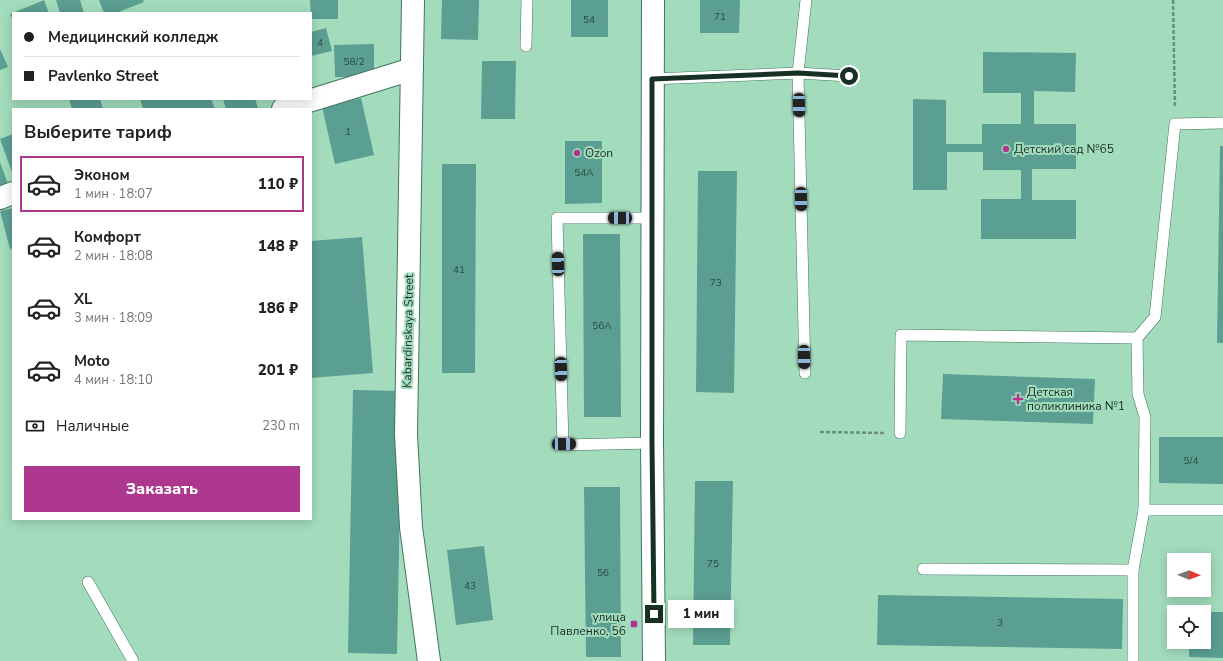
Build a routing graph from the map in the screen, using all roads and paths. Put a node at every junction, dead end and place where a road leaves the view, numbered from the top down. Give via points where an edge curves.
1 (413, 0) edge
2 (526, 0) edge
3 (653, 0) edge
4 (806, 0) edge
5 (1173, 0) edge
6 (526, 46) dead end
7 (412, 69) junction
8 (798, 73) junction
9 (849, 76) dead end
10 (652, 79) junction
11 (286, 108) edge
12 (1223, 123) edge
13 (1175, 124) junction
14 (12, 193) edge
15 (0, 198) edge
16 (652, 218) junction
17 (1137, 338) junction
18 (805, 373) dead end
19 (820, 432) dead end
20 (900, 433) joint
21 (652, 443) junction
22 (1144, 510) junction
23 (1223, 510) edge
24 (922, 570) dead end
25 (1133, 570) junction
26 (88, 582) dead end
27 (133, 661) edge
28 (429, 661) edge
29 (654, 661) edge
30 (1133, 661) edge

1 - 7 street, Kabardinskaya Street
2 - 6 lane
3 - 10 street
4 - 8 lane
5 - 13 path
7 - 11 street
7 - 28 street, Kabardinskaya Street via 406,435 411,527
8 - 9 lane
8 - 10 lane
8 - 18 lane
10 - 16 street
12 - 13 lane
13 - 17 lane via 1155,317
14 - 15 street
16 - 21 street
16 - 21 lane via 557,218 564,444
17 - 20 lane via 902,335
17 - 22 lane via 1138,394 1145,417
19 - 20 path
21 - 29 street
22 - 23 lane
22 - 25 lane
24 - 25 lane
25 - 30 lane
26 - 27 lane

